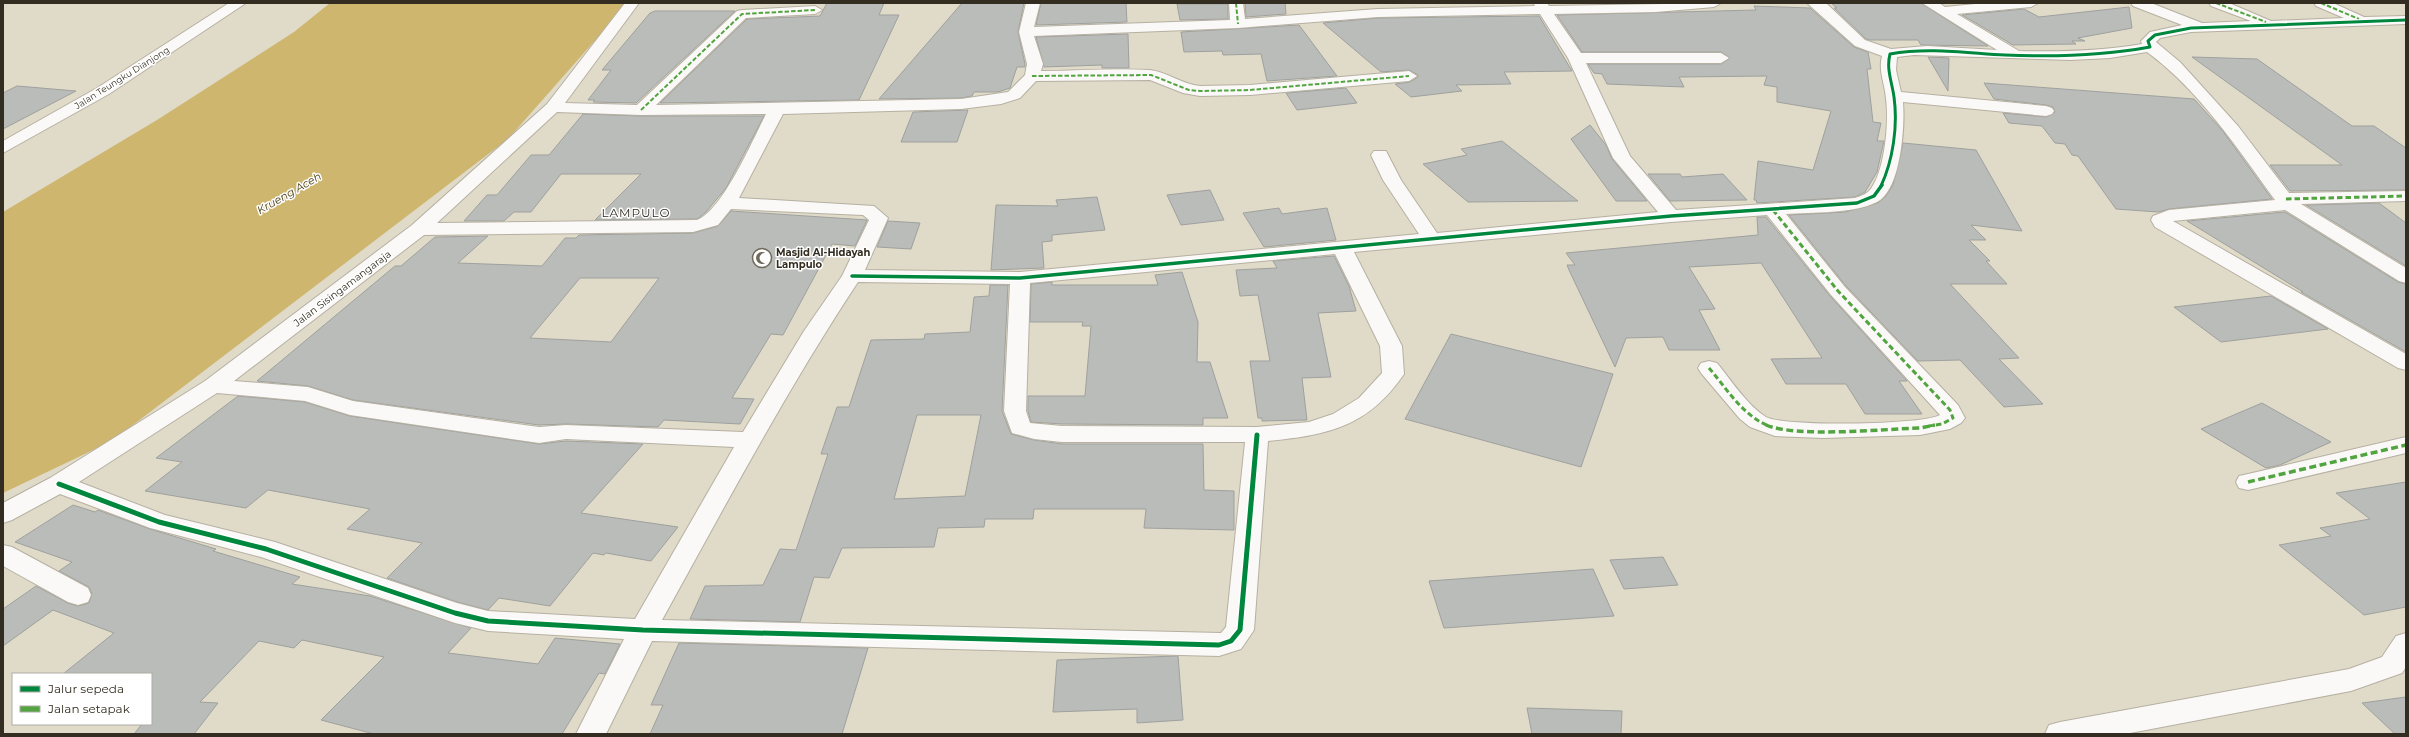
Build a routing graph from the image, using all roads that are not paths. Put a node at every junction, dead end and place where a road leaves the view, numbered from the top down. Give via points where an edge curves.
1 (239, 3) edge
2 (632, 3) edge
3 (1032, 3) edge
4 (1236, 3) edge
5 (1714, 3) edge
6 (1814, 3) edge
7 (1929, 3) edge
8 (2031, 3) edge
9 (2138, 3) edge
10 (2216, 3) edge
11 (2321, 3) edge
12 (1543, 7) edge
13 (1376, 8) edge
14 (816, 10) dead end
15 (1943, 11) junction
16 (2406, 20) edge
17 (2365, 21) junction
18 (1238, 24) junction
19 (2273, 25) junction
20 (2202, 28) junction
21 (1026, 32) junction
22 (2150, 47) junction
23 (1890, 54) junction
24 (2016, 56) junction
25 (1576, 58) junction
26 (1721, 58) dead end
27 (1032, 76) junction
28 (1409, 76) dead end
29 (1894, 96) junction
30 (553, 107) junction
31 (777, 109) junction
32 (641, 110) junction
33 (2046, 112) dead end
34 (3, 148) edge
35 (1380, 155) dead end
36 (2406, 196) edge
37 (2287, 201) junction
38 (726, 203) junction
39 (1773, 210) junction
40 (1671, 216) junction
41 (419, 229) junction
42 (1432, 239) junction
43 (1341, 246) junction
44 (852, 276) junction
45 (2406, 277) edge
46 (1020, 278) junction
47 (2406, 363) edge
48 (1709, 368) dead end
49 (213, 386) junction
50 (1257, 436) junction
51 (750, 440) junction
52 (2406, 445) edge
53 (2248, 482) dead end
54 (59, 484) junction
55 (3, 514) edge
56 (3, 554) edge
57 (78, 595) dead end
58 (643, 630) junction
59 (2401, 661) edge
60 (591, 734) edge
61 (2060, 734) edge

1 - 34 street, Jalan Teungku Dianjong via 104,91
2 - 30 street, Jalan Sisingamangaraja
3 - 21 street
4 - 18 street
5 - 12 street via 1662,8
6 - 23 street via 1822,7 1860,43
7 - 15 street
8 - 15 street
9 - 20 street
10 - 19 street
11 - 17 street
12 - 13 street
12 - 25 street
13 - 18 street
14 - 32 street via 742,14
15 - 24 street
16 - 17 street
17 - 19 street
18 - 21 street
19 - 20 street
20 - 22 street via 2155,35 2148,41
21 - 27 street via 1035,64
22 - 24 street via 2091,56
22 - 37 street via 2175,65 2232,130
23 - 24 street via 1918,50
23 - 29 street via 1887,62
25 - 26 street
25 - 40 street via 1622,158
27 - 28 street via 1151,75 1189,90 1200,91 1250,90
27 - 31 street via 1014,95 984,102
29 - 33 street
29 - 39 street via 1895,117 1890,162 1882,185 1874,196 1857,203
30 - 32 street
30 - 41 street, Jalan Sisingamangaraja
31 - 32 street
31 - 38 street
35 - 42 street via 1392,180
36 - 37 street
37 - 45 street
37 - 47 street via 2169,216 2160,220 2227,262
38 - 41 street via 713,220 696,226
38 - 44 street via 867,210 876,214 879,218
39 - 40 street
39 - 48 street via 1838,291 1950,410 1953,418 1942,424 1920,428 1823,431 1776,429 1758,422 1748,414
40 - 42 street
41 - 49 street, Jalan Sisingamangaraja
42 - 43 street
43 - 46 street
43 - 50 street via 1391,346 1393,374 1367,403 1341,419 1312,429
44 - 46 street
44 - 51 street
46 - 50 street via 1015,411 1020,428 1062,434
49 - 51 street via 308,394 350,408 539,435 566,432
49 - 54 street, Jalan Sisingamangaraja
50 - 58 street via 1240,630 1231,641 1220,646
51 - 58 street
52 - 53 street
54 - 55 street, Jalan Sisingamangaraja
54 - 58 street via 159,522 266,549 455,613 488,621
56 - 57 street
58 - 60 street
59 - 61 street via 2351,680

